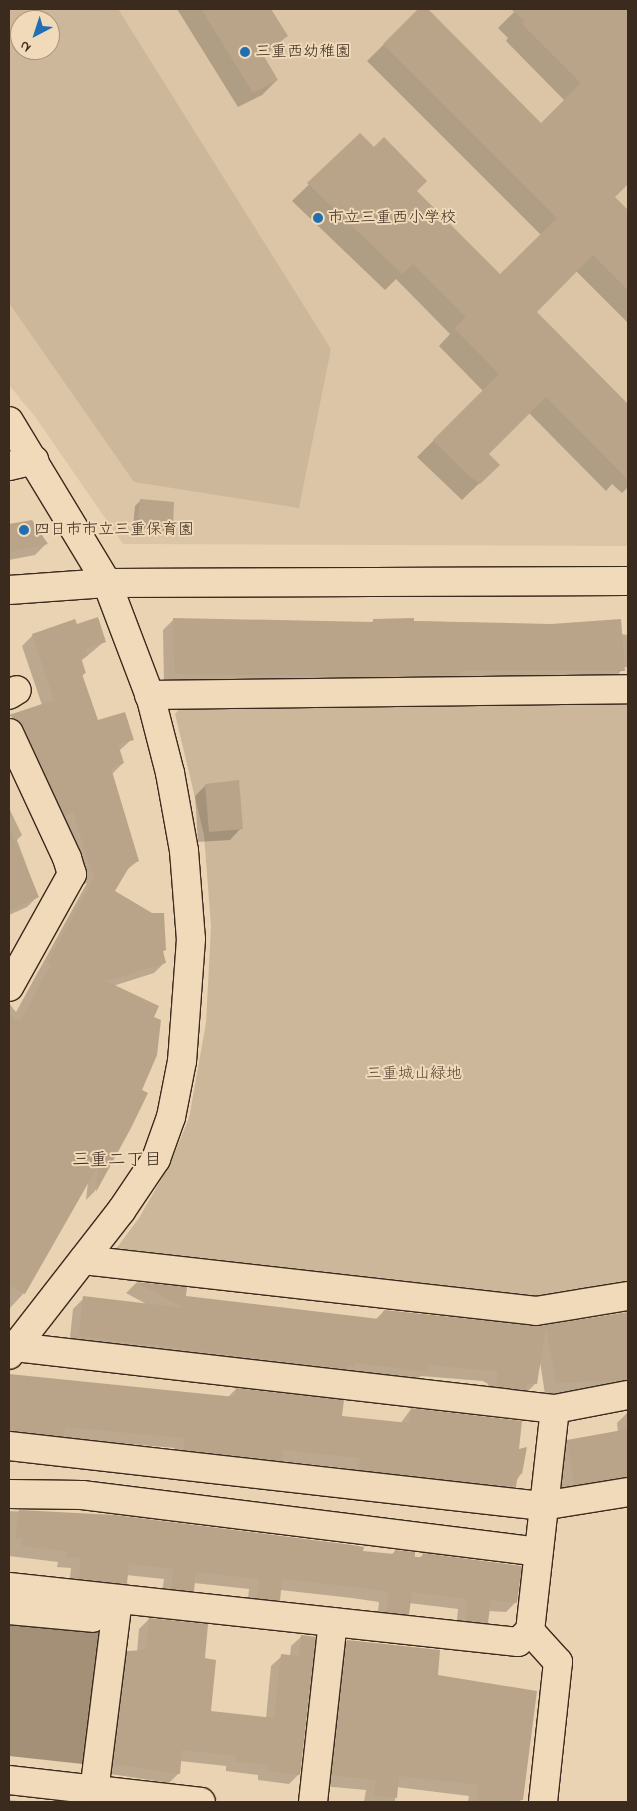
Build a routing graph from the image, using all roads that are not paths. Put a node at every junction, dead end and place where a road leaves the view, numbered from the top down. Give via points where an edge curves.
1 (9, 421) edge
2 (22, 463) edge
3 (628, 581) edge
4 (107, 583) junction
5 (9, 590) edge
6 (628, 689) edge
7 (149, 695) junction
8 (9, 733) edge
9 (9, 987) edge
10 (83, 1260) junction
11 (628, 1296) edge
12 (12, 1351) edge
13 (628, 1395) edge
14 (555, 1409) junction
15 (9, 1446) edge
16 (628, 1492) edge
17 (9, 1494) edge
18 (542, 1506) junction
19 (538, 1552) junction
20 (9, 1587) edge
21 (118, 1599) junction
22 (9, 1610) edge
23 (93, 1618) dead end
24 (333, 1622) junction
25 (530, 1631) junction
26 (9, 1780) edge
27 (101, 1796) edge
28 (201, 1802) edge
29 (313, 1802) edge
30 (543, 1802) edge

1 - 2 street
2 - 4 street
3 - 4 street
4 - 5 street
4 - 7 street
6 - 7 street
7 - 10 street via 170,773 189,894 191,939 182,1061 171,1117 156,1159
8 - 9 street via 72,874
10 - 11 street via 536,1311
10 - 12 street
12 - 14 street
13 - 14 street
14 - 18 street
15 - 18 street
16 - 18 street
17 - 19 street via 82,1495
18 - 19 street
19 - 25 street
20 - 21 street
21 - 24 street
21 - 27 street
22 - 23 street
24 - 25 street via 518,1642
24 - 29 street
25 - 30 street via 558,1662
26 - 27 street
27 - 28 street

